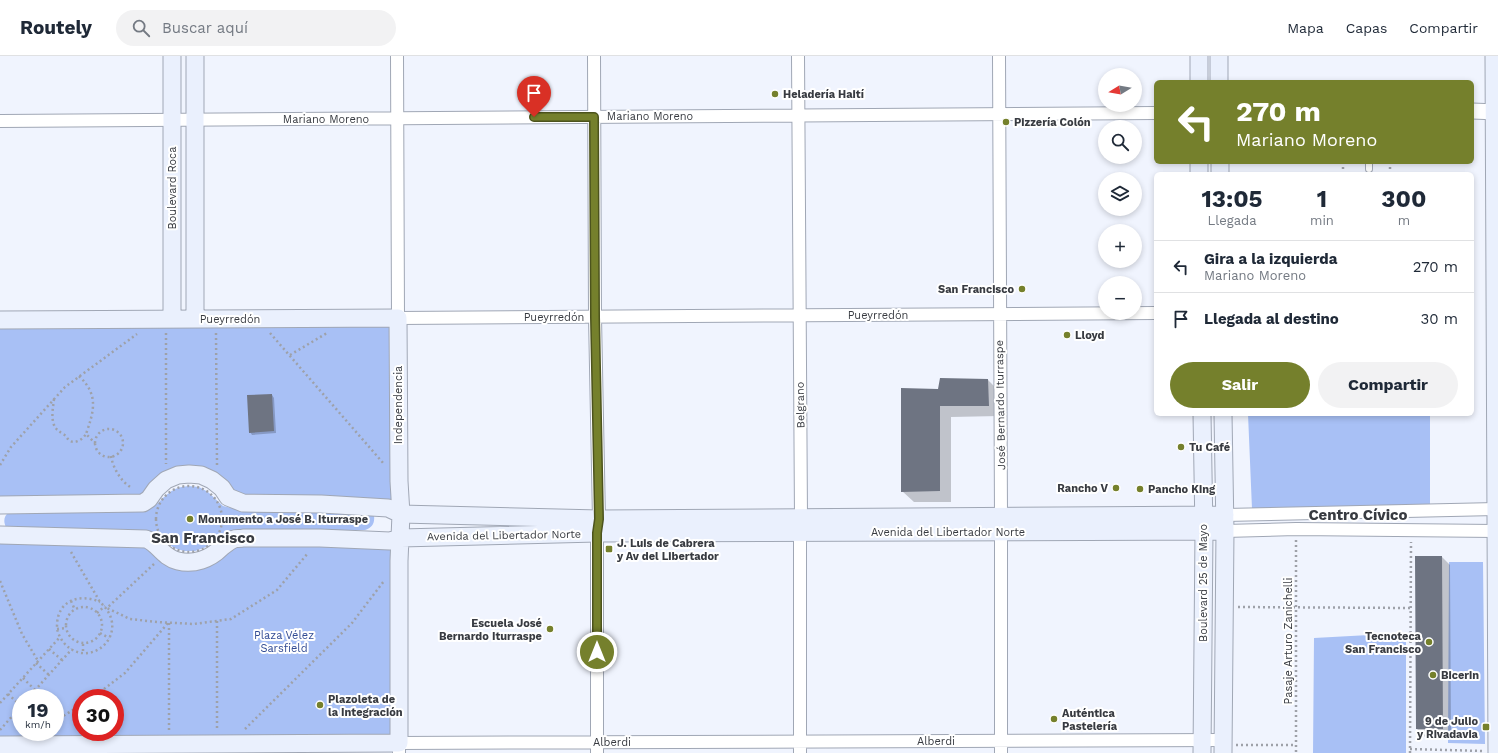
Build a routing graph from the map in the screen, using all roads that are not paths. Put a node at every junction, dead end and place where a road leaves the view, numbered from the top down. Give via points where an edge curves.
1 (172, 56) edge
2 (194, 56) edge
3 (397, 56) edge
4 (594, 56) edge
5 (798, 56) edge
6 (999, 56) edge
7 (1199, 56) edge
8 (1219, 56) edge
9 (1494, 56) edge
10 (1199, 80) edge
11 (1219, 80) edge
12 (1474, 112) edge
13 (1496, 112) edge
14 (1154, 113) edge
15 (999, 114) junction
16 (798, 116) junction
17 (594, 117) junction
18 (397, 118) junction
19 (195, 119) junction
20 (172, 120) junction
21 (0, 121) edge
22 (1154, 313) edge
23 (999, 314) junction
24 (1496, 314) edge
25 (799, 315) junction
26 (595, 317) junction
27 (398, 318) junction
28 (169, 319) junction
29 (195, 319) junction
30 (0, 320) edge
31 (1202, 416) edge
32 (1223, 416) edge
33 (0, 505) edge
34 (1497, 509) edge
35 (401, 514) junction
36 (1204, 523) junction
37 (1225, 523) junction
38 (1001, 524) junction
39 (801, 525) junction
40 (598, 526) junction
41 (1497, 531) edge
42 (0, 535) edge
43 (400, 538) junction
44 (1498, 730) edge
45 (1000, 741) junction
46 (0, 744) edge
47 (1202, 746) edge
48 (1223, 746) edge
49 (174, 747) edge
50 (800, 747) edge
51 (198, 748) edge
52 (399, 748) edge
53 (597, 748) edge
54 (1497, 752) edge
55 (1001, 753) edge

1 - 20 main road, Boulevard Roca
2 - 19 main road, Boulevard Roca
3 - 18 street, Independencia
4 - 17 street
5 - 16 street, Belgrano
6 - 15 street, José Bernardo Iturraspe
7 - 10 main road
8 - 11 main road
9 - 13 main road
12 - 13 street
13 - 24 main road
14 - 15 street, Mariano Moreno
15 - 16 street, Mariano Moreno
15 - 23 street, José Bernardo Iturraspe
16 - 17 street, Mariano Moreno
16 - 25 street, Belgrano
17 - 18 street, Mariano Moreno
17 - 26 street
18 - 19 street, Mariano Moreno
18 - 27 street, Independencia
19 - 20 street, Mariano Moreno
19 - 29 main road, Boulevard Roca
20 - 21 street, Mariano Moreno
20 - 28 main road, Boulevard Roca
22 - 23 street, Pueyrredón
23 - 25 street, Pueyrredón
23 - 38 street, José Bernardo Iturraspe
24 - 34 main road
25 - 26 street, Pueyrredón
25 - 39 street, Belgrano
26 - 27 street, Pueyrredón
26 - 40 street
27 - 29 main road, Pueyrredón
27 - 35 main road, Independencia via 398,481
28 - 29 main road, Pueyrredón
28 - 30 main road, Pueyrredón
31 - 36 main road, Boulevard 25 de Mayo
32 - 37 main road, Boulevard 25 de Mayo
33 - 35 main road, Avenida del Libertador Norte via 143,503 151,498 166,480 189,474 201,475 214,482 228,497 243,504 321,504 388,508
34 - 37 street, Avenida del Libertador Norte
34 - 41 main road
35 - 40 main road, Avenida del Libertador Norte
35 - 43 main road, Independencia
36 - 37 main road, Avenida del Libertador Norte
36 - 38 main road, Avenida del Libertador Norte
36 - 47 main road, Boulevard 25 de Mayo
37 - 41 street, Avenida del Libertador Norte via 1296,530
37 - 48 main road, Boulevard 25 de Mayo
38 - 39 main road, Avenida del Libertador Norte
38 - 45 street, José Bernardo Iturraspe
39 - 40 main road, Avenida del Libertador Norte
39 - 50 street, Belgrano
40 - 43 main road, Avenida del Libertador Norte
40 - 53 street
41 - 44 main road
42 - 43 main road, Avenida del Libertador Norte via 146,540 152,541 168,557 178,561 194,562 214,555 233,539 320,538 390,541
43 - 52 main road, Independencia
44 - 54 main road
45 - 47 street, Alberdi
45 - 50 street, Alberdi
45 - 55 street, José Bernardo Iturraspe
46 - 49 main road, Alberdi
47 - 48 street, Alberdi
49 - 51 main road, Alberdi
50 - 53 street, Alberdi
51 - 52 main road, Alberdi via 224,744
52 - 53 street, Alberdi

